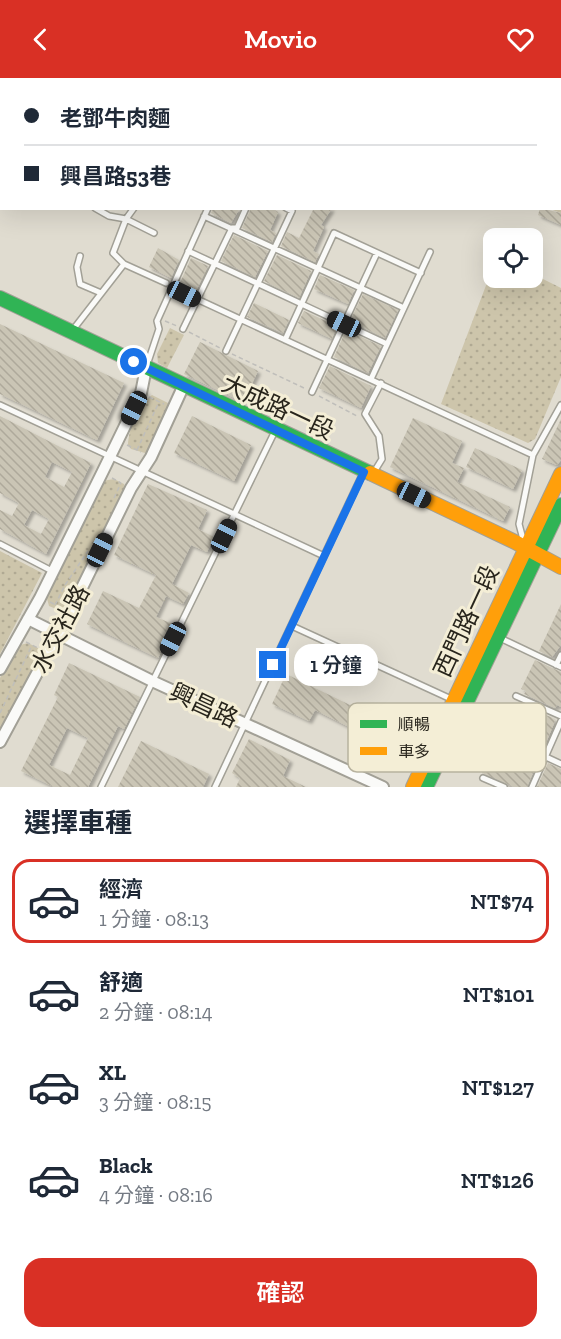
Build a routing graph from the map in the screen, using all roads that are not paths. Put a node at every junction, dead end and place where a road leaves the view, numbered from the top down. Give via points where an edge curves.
1 (98, 210) edge
2 (133, 210) edge
3 (207, 210) edge
4 (245, 210) edge
5 (290, 210) edge
6 (204, 216) junction
7 (126, 219) junction
8 (232, 228) junction
9 (154, 234) dead end
10 (276, 249) junction
11 (188, 251) junction
12 (430, 252) dead end
13 (377, 253) junction
14 (80, 256) dead end
15 (124, 264) junction
16 (215, 264) junction
17 (318, 269) junction
18 (421, 273) junction
19 (258, 284) junction
20 (168, 285) junction
21 (361, 289) junction
22 (101, 293) junction
23 (0, 298) edge
24 (198, 300) junction
25 (303, 304) junction
26 (404, 308) junction
27 (242, 320) junction
28 (344, 324) junction
29 (183, 329) road end
30 (70, 332) junction
31 (285, 340) junction
32 (387, 344) junction
33 (226, 351) road end
34 (327, 359) junction
35 (146, 368) junction
36 (370, 379) junction
37 (381, 383) junction
38 (183, 387) junction
39 (312, 392) road end
40 (0, 405) edge
41 (561, 405) edge
42 (275, 430) junction
43 (533, 455) junction
44 (110, 457) junction
45 (142, 472) junction
46 (367, 474) junction
47 (561, 474) edge
48 (561, 505) edge
49 (234, 515) junction
50 (0, 544) edge
51 (531, 551) junction
52 (324, 556) junction
53 (561, 567) edge
54 (52, 571) junction
55 (27, 619) junction
56 (292, 626) junction
57 (58, 633) junction
58 (498, 636) junction
59 (561, 655) edge
60 (559, 666) edge
61 (0, 669) edge
62 (152, 681) junction
63 (516, 696) dead end
64 (454, 700) junction
65 (453, 703) edge
66 (466, 703) edge
67 (532, 703) edge
68 (546, 709) edge
69 (561, 716) edge
70 (561, 721) edge
71 (246, 724) junction
72 (0, 742) edge
73 (546, 755) edge
74 (546, 757) edge
75 (561, 764) edge
76 (348, 771) edge
77 (350, 772) edge
78 (419, 772) edge
79 (433, 772) edge
80 (538, 772) edge
81 (483, 778) dead end
82 (101, 787) edge
83 (214, 787) edge
84 (383, 787) edge
85 (412, 787) edge
86 (426, 787) edge
87 (504, 787) edge
88 (532, 787) edge

1 - 7 lane
2 - 7 lane
3 - 6 lane
4 - 8 lane via 237,228
5 - 10 lane
6 - 8 lane
6 - 11 lane
7 - 9 lane
7 - 15 lane via 113,253
8 - 10 lane
8 - 16 lane
10 - 17 lane
10 - 19 lane
11 - 16 lane
11 - 20 lane
12 - 18 lane
13 - 17 lane via 334,233
13 - 18 lane
13 - 21 lane
14 - 22 lane via 80,284
15 - 20 lane
15 - 22 lane
16 - 19 lane
16 - 24 lane
17 - 21 lane
17 - 25 lane
18 - 26 lane
19 - 25 lane
19 - 27 lane
20 - 24 lane
20 - 35 lane
21 - 26 lane
21 - 28 lane
22 - 30 lane
23 - 30 street, 大成路一段
24 - 27 lane
24 - 29 lane
25 - 28 lane
25 - 31 lane
26 - 32 lane
27 - 31 lane
27 - 33 lane
28 - 32 lane
28 - 34 lane
30 - 35 street, 大成路一段
31 - 34 lane
32 - 36 lane
34 - 36 lane
34 - 39 lane
35 - 38 street, 大成路一段
35 - 44 street, 水交社路 via 141,393
36 - 37 lane
37 - 43 lane
37 - 46 lane via 365,414 379,436 382,459
38 - 42 street, 大成路一段
38 - 45 street, 水交社路
40 - 44 lane
41 - 43 lane
42 - 46 street, 大成路一段
42 - 49 lane
43 - 51 lane via 519,524
44 - 45 lane
44 - 54 street, 水交社路
45 - 49 lane
45 - 57 street, 水交社路
46 - 51 street, 大成路一段
46 - 52 lane
47 - 51 street, 西門路一段
48 - 51 street, 西門路一段
49 - 52 lane
49 - 62 lane
50 - 54 lane
51 - 53 street, 大成路一段
51 - 58 street, 西門路一段
51 - 64 street, 西門路一段
52 - 56 lane
54 - 55 street, 水交社路
55 - 57 street, 興昌路
55 - 61 street, 水交社路
56 - 64 lane
56 - 71 lane
57 - 62 street, 興昌路
57 - 72 street, 水交社路
58 - 60 lane
58 - 66 street, 西門路一段
59 - 60 lane
62 - 71 street, 興昌路
62 - 82 lane
63 - 67 lane
64 - 65 street, 西門路一段
68 - 69 lane
70 - 73 lane
71 - 76 street, 興昌路
71 - 83 lane
74 - 75 lane
77 - 84 street, 興昌路
78 - 85 street, 西門路一段
79 - 86 street, 西門路一段
80 - 88 lane
81 - 87 lane

